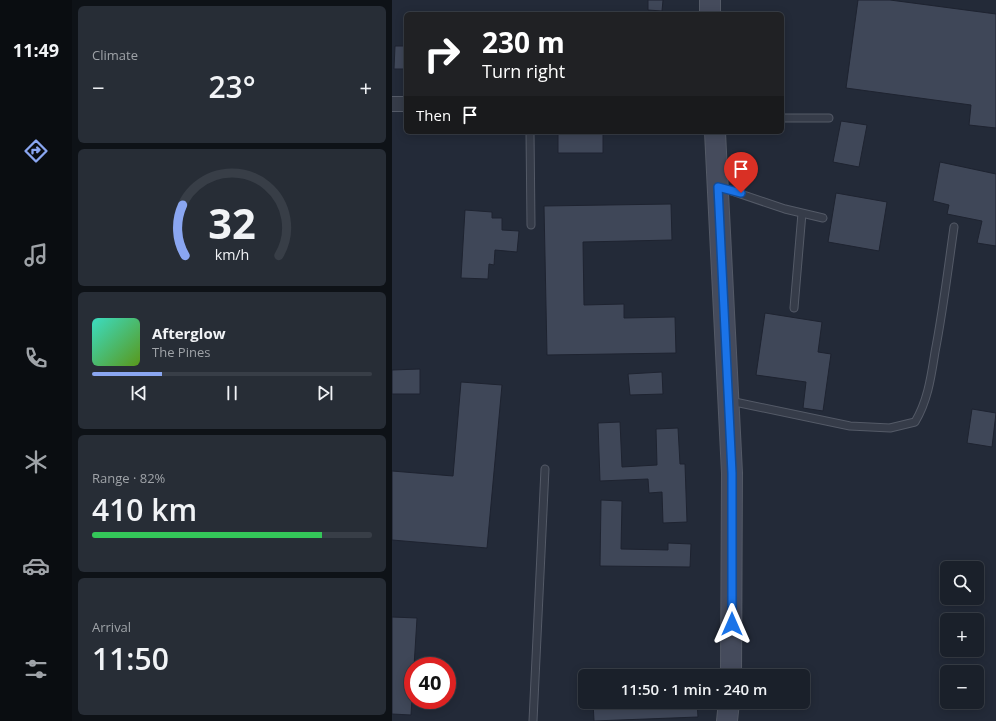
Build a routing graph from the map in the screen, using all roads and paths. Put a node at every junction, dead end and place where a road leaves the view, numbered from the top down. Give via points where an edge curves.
1 (710, 0) edge
2 (710, 12) edge
3 (392, 104) edge
4 (404, 104) edge
5 (784, 118) edge
6 (829, 118) dead end
7 (530, 134) edge
8 (715, 134) edge
9 (718, 187) junction
10 (802, 213) junction
11 (823, 218) dead end
12 (531, 225) dead end
13 (954, 227) dead end
14 (794, 308) dead end
15 (728, 401) junction
16 (545, 469) dead end
17 (731, 669) edge
18 (728, 709) edge
19 (533, 721) edge
20 (727, 721) edge

1 - 2 street
3 - 4 street
5 - 6 lane
7 - 12 lane
8 - 9 street
9 - 10 lane
9 - 15 street
10 - 11 lane
10 - 14 lane
13 - 15 lane via 930,381 924,407 915,422 890,428 850,426
15 - 17 street via 732,473
16 - 19 lane
18 - 20 street

